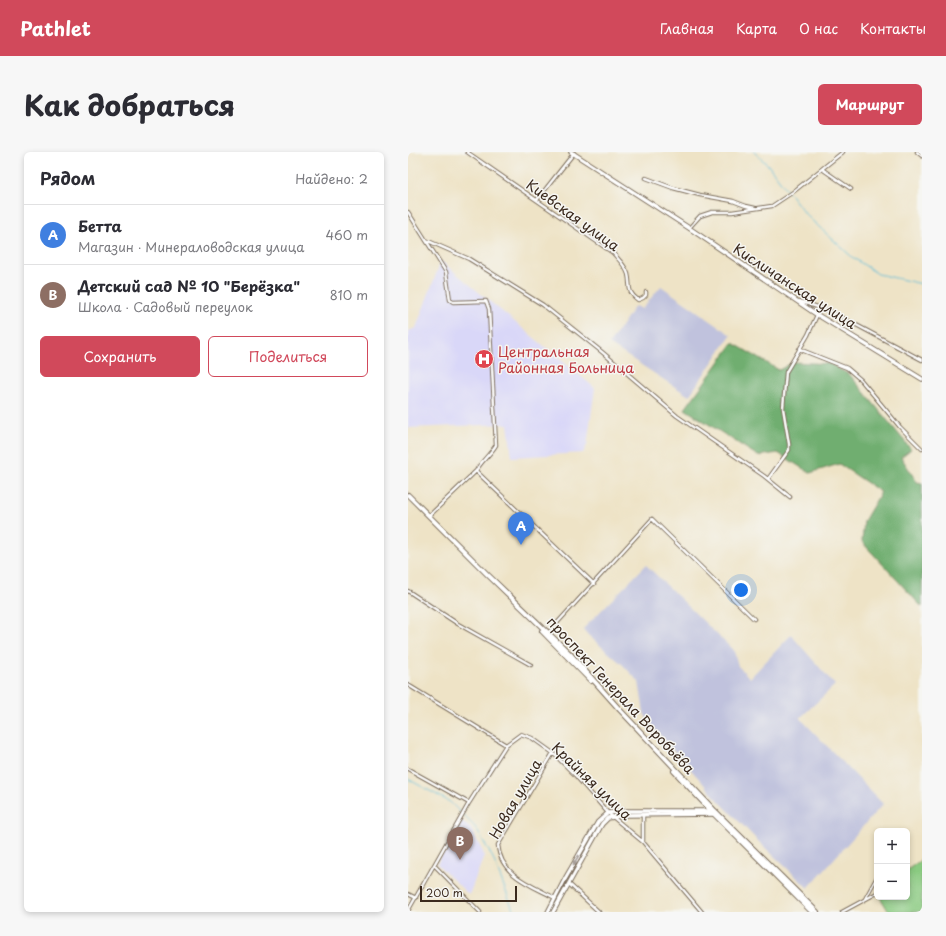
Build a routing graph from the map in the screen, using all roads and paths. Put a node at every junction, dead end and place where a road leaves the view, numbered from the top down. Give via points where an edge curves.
1 (467, 152) edge
2 (843, 152) edge
3 (917, 152) edge
4 (572, 153) edge
5 (922, 156) edge
6 (822, 169) junction
7 (646, 178) dead end
8 (851, 189) dead end
9 (537, 200) junction
10 (758, 208) junction
11 (408, 212) edge
12 (689, 228) junction
13 (426, 240) junction
14 (646, 292) dead end
15 (796, 301) junction
16 (817, 314) junction
17 (799, 349) junction
18 (922, 360) edge
19 (922, 380) edge
20 (922, 449) edge
21 (476, 471) junction
22 (768, 479) junction
23 (408, 495) edge
24 (790, 497) dead end
25 (408, 499) edge
26 (429, 516) junction
27 (594, 584) junction
28 (408, 591) edge
29 (754, 619) dead end
30 (548, 633) junction
31 (532, 666) dead end
32 (408, 685) edge
33 (506, 745) junction
34 (553, 754) junction
35 (408, 769) edge
36 (468, 803) junction
37 (714, 812) junction
38 (608, 813) junction
39 (643, 814) junction
40 (613, 817) junction
41 (643, 842) junction
42 (434, 865) junction
43 (874, 883) edge
44 (569, 884) junction
45 (408, 894) edge
46 (874, 895) edge
47 (416, 898) junction
48 (555, 898) junction
49 (865, 900) junction
50 (408, 911) edge
51 (480, 912) edge
52 (548, 912) edge
53 (553, 912) edge
54 (599, 912) edge
55 (702, 912) edge
56 (812, 912) edge
57 (816, 912) edge
58 (842, 912) edge

1 - 9 street, Киевская улица
2 - 6 street
3 - 5 street
4 - 9 street
4 - 12 street, Кисличанская улица
6 - 8 street
6 - 10 street via 772,206
7 - 10 street via 673,188
9 - 14 street, Киевская улица via 612,253 623,264 633,296 638,300 643,298
10 - 12 street via 712,212 700,216
11 - 13 street
12 - 15 street, Кисличанская улица
13 - 21 street via 446,272 450,300 486,301 490,309 496,445
13 - 22 street via 469,259 543,305 677,416
15 - 16 street, Кисличанская улица
15 - 18 street via 830,311
16 - 17 street
16 - 19 street, Кисличанская улица
17 - 20 street via 847,368 861,380
17 - 22 street via 786,372 783,408 788,450
21 - 26 street
21 - 27 street
22 - 24 street
23 - 26 main road, проспект Генерала Воробьёва
25 - 37 main road, проспект Генерала Воробьёва via 568,656
26 - 30 main road, проспект Генерала Воробьёва
27 - 29 street via 652,519
27 - 30 street
28 - 31 street via 458,624
30 - 37 main road, проспект Генерала Воробьёва
32 - 33 street
33 - 34 street, Крайняя улица via 521,734 532,738
33 - 36 street
34 - 38 street, Крайняя улица via 576,775
34 - 48 street, Новая улица via 498,845 499,854 506,868
35 - 36 street
36 - 42 street
37 - 38 street
37 - 39 street
37 - 56 main road, проспект Генерала Воробьёва
37 - 57 main road, проспект Генерала Воробьёва
38 - 40 street, Крайняя улица
38 -> 48 street via 598,822
39 - 40 street
39 - 41 street
40 - 41 street, Крайняя улица
40 - 44 street via 602,824
41 - 55 street, Крайняя улица
42 - 47 street
42 - 51 street
43 - 49 street
44 - 53 street
44 - 54 street
45 - 47 street
46 - 49 street
47 - 50 street
48 - 52 street
49 - 58 street

